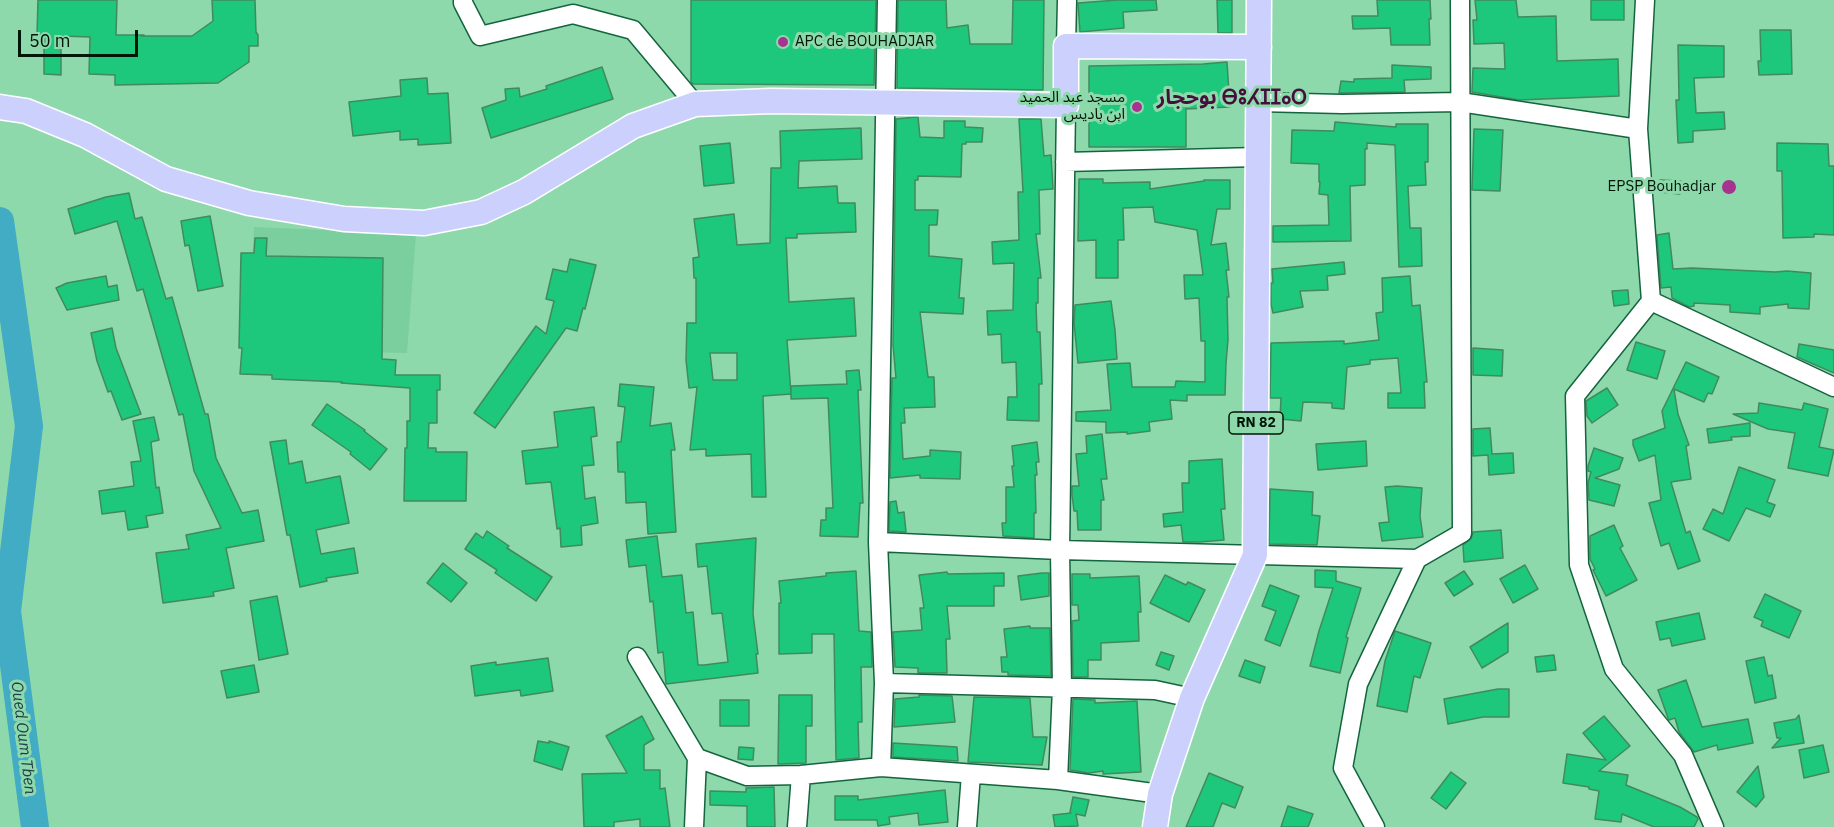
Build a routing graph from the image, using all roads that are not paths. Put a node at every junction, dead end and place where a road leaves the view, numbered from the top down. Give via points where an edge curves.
1 (463, 0) edge
2 (887, 0) edge
3 (1067, 0) edge
4 (1259, 0) edge
5 (1460, 0) edge
6 (1646, 0) edge
7 (1066, 46) junction
8 (1259, 47) junction
9 (1258, 102) junction
10 (1460, 102) junction
11 (884, 103) junction
12 (695, 105) junction
13 (1066, 105) junction
14 (0, 107) edge
15 (1638, 129) junction
16 (1257, 157) junction
17 (1065, 162) junction
18 (1651, 301) junction
19 (1834, 387) edge
20 (878, 542) junction
21 (1060, 550) junction
22 (1255, 555) junction
23 (1417, 559) junction
24 (637, 657) dead end
25 (884, 683) junction
26 (1062, 688) junction
27 (1192, 698) junction
28 (697, 758) junction
29 (881, 767) junction
30 (971, 774) junction
31 (801, 775) junction
32 (1058, 780) junction
33 (1160, 794) junction
34 (694, 827) edge
35 (797, 827) edge
36 (967, 827) edge
37 (1155, 827) edge
38 (1375, 827) edge
39 (1714, 827) edge

1 - 12 street via 480,36 573,14 633,30
2 - 11 street
3 - 7 street
4 - 8 main road, RN 82
5 - 10 street
6 - 15 street
7 - 8 main road
7 - 13 main road
8 - 9 main road, RN 82
9 - 10 street
9 - 16 main road, RN 82
10 - 15 street
10 - 23 street via 1462,533
11 - 12 main road via 771,100
11 - 13 main road
11 - 20 street
12 - 14 main road via 633,126 524,192 481,212 424,223 344,219 249,203 166,178 85,135 26,111
13 - 17 street
15 - 18 street
16 - 17 street
16 - 22 main road, RN 82
17 - 21 street
18 - 19 street
18 - 39 street via 1575,396 1579,566 1614,669 1683,756
20 - 21 street
20 - 25 street
21 - 22 street
21 - 26 street
22 - 23 street
22 - 27 main road, RN 82
23 - 38 street via 1358,684 1343,768
24 - 28 street
25 - 26 street
25 - 29 street
26 - 27 street via 1155,690
26 - 32 street
27 - 33 main road, RN 82
28 - 31 street via 747,776
28 - 34 street
29 - 30 street
29 - 31 street
30 - 32 street
30 - 36 street
31 - 35 street
32 - 33 street
33 - 37 main road, RN 82

